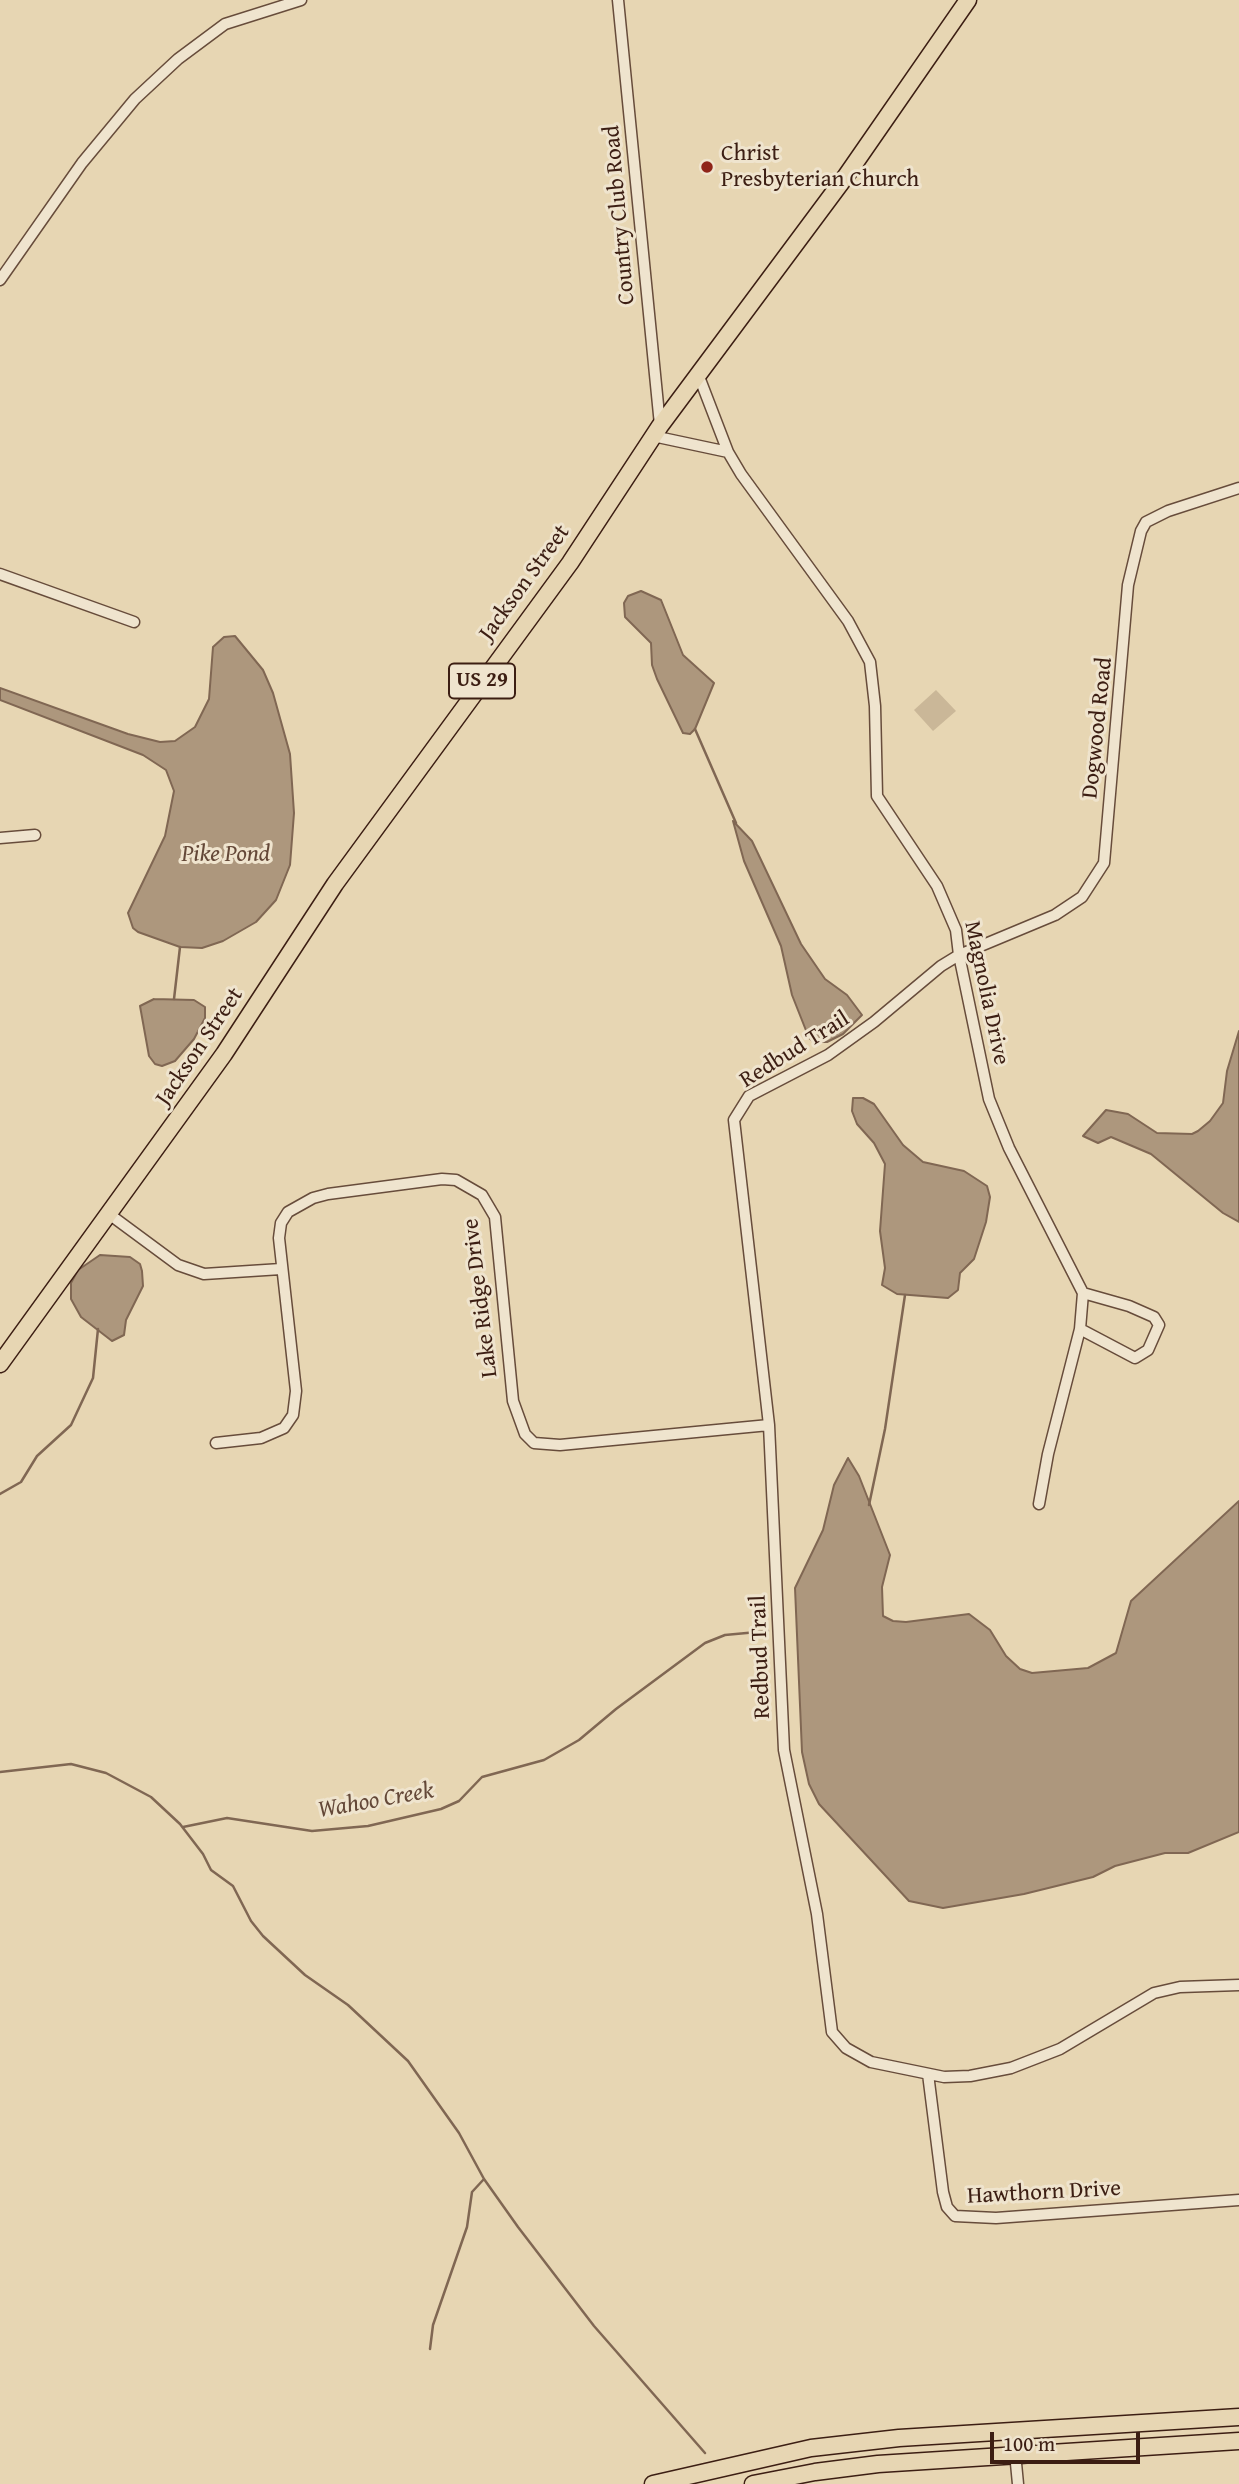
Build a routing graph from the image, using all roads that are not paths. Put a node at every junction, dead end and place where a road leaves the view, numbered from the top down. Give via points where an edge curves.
1 (301, 0) edge
2 (618, 0) edge
3 (968, 0) edge
4 (0, 280) edge
5 (698, 374) junction
6 (656, 431) junction
7 (728, 452) junction
8 (1239, 488) edge
9 (0, 575) edge
10 (134, 622) dead end
11 (35, 835) dead end
12 (0, 838) edge
13 (959, 955) junction
14 (108, 1214) junction
15 (281, 1269) junction
16 (1083, 1293) junction
17 (1080, 1329) junction
18 (0, 1364) edge
19 (769, 1425) junction
20 (216, 1443) dead end
21 (1039, 1504) dead end
22 (1239, 1985) edge
23 (929, 2074) junction
24 (1239, 2200) edge
25 (1239, 2417) edge
26 (1013, 2432) junction
27 (1239, 2441) edge
28 (1015, 2455) junction
29 (653, 2484) edge
30 (754, 2484) edge
31 (1018, 2484) edge

1 - 4 street via 225,24 135,99 82,163
2 - 6 street, Country Club Road
3 - 5 main road, Jackson Street / US 29 via 846,176
5 - 6 main road, Jackson Street / US 29
5 - 7 street, Magnolia Drive
6 - 7 street
6 - 14 main road, Jackson Street / US 29 via 569,563 335,884 224,1055
7 - 13 street, Magnolia Drive via 862,644 874,683 877,796 937,886 956,930
8 - 13 street, Dogwood Road via 1168,511 1146,522 1141,531 1128,585 1104,863 1082,897 1055,915
9 - 10 street
11 - 12 street
13 - 16 street, Magnolia Drive via 989,1099
13 - 19 street, Redbud Trail via 828,1055 749,1096 734,1120
14 - 15 street via 178,1265 204,1274
14 - 18 main road, Jackson Street / US 29
15 - 19 street, Lake Ridge Drive via 281,1223 300,1204 328,1194 456,1180 482,1195 495,1217 513,1401 524,1434 534,1443 560,1445
15 - 20 street, Lake Ridge Drive via 296,1391 293,1415 284,1428 261,1438
16 - 17 street
16 - 17 street via 1129,1306 1154,1317 1159,1325 1148,1350 1135,1358
17 - 21 street
19 - 23 street, Redbud Trail via 784,1750 817,1914 832,2032 846,2048 871,2062
22 - 23 street, Redbud Trail via 1154,1993 1060,2049 1011,2068 970,2076
23 - 24 street, Hawthorn Drive via 943,2192 955,2216 996,2218
25 - 26 main road
26 - 28 street
26 - 29 main road via 811,2448
27 - 28 main road
28 - 30 main road via 866,2466
28 - 31 street

